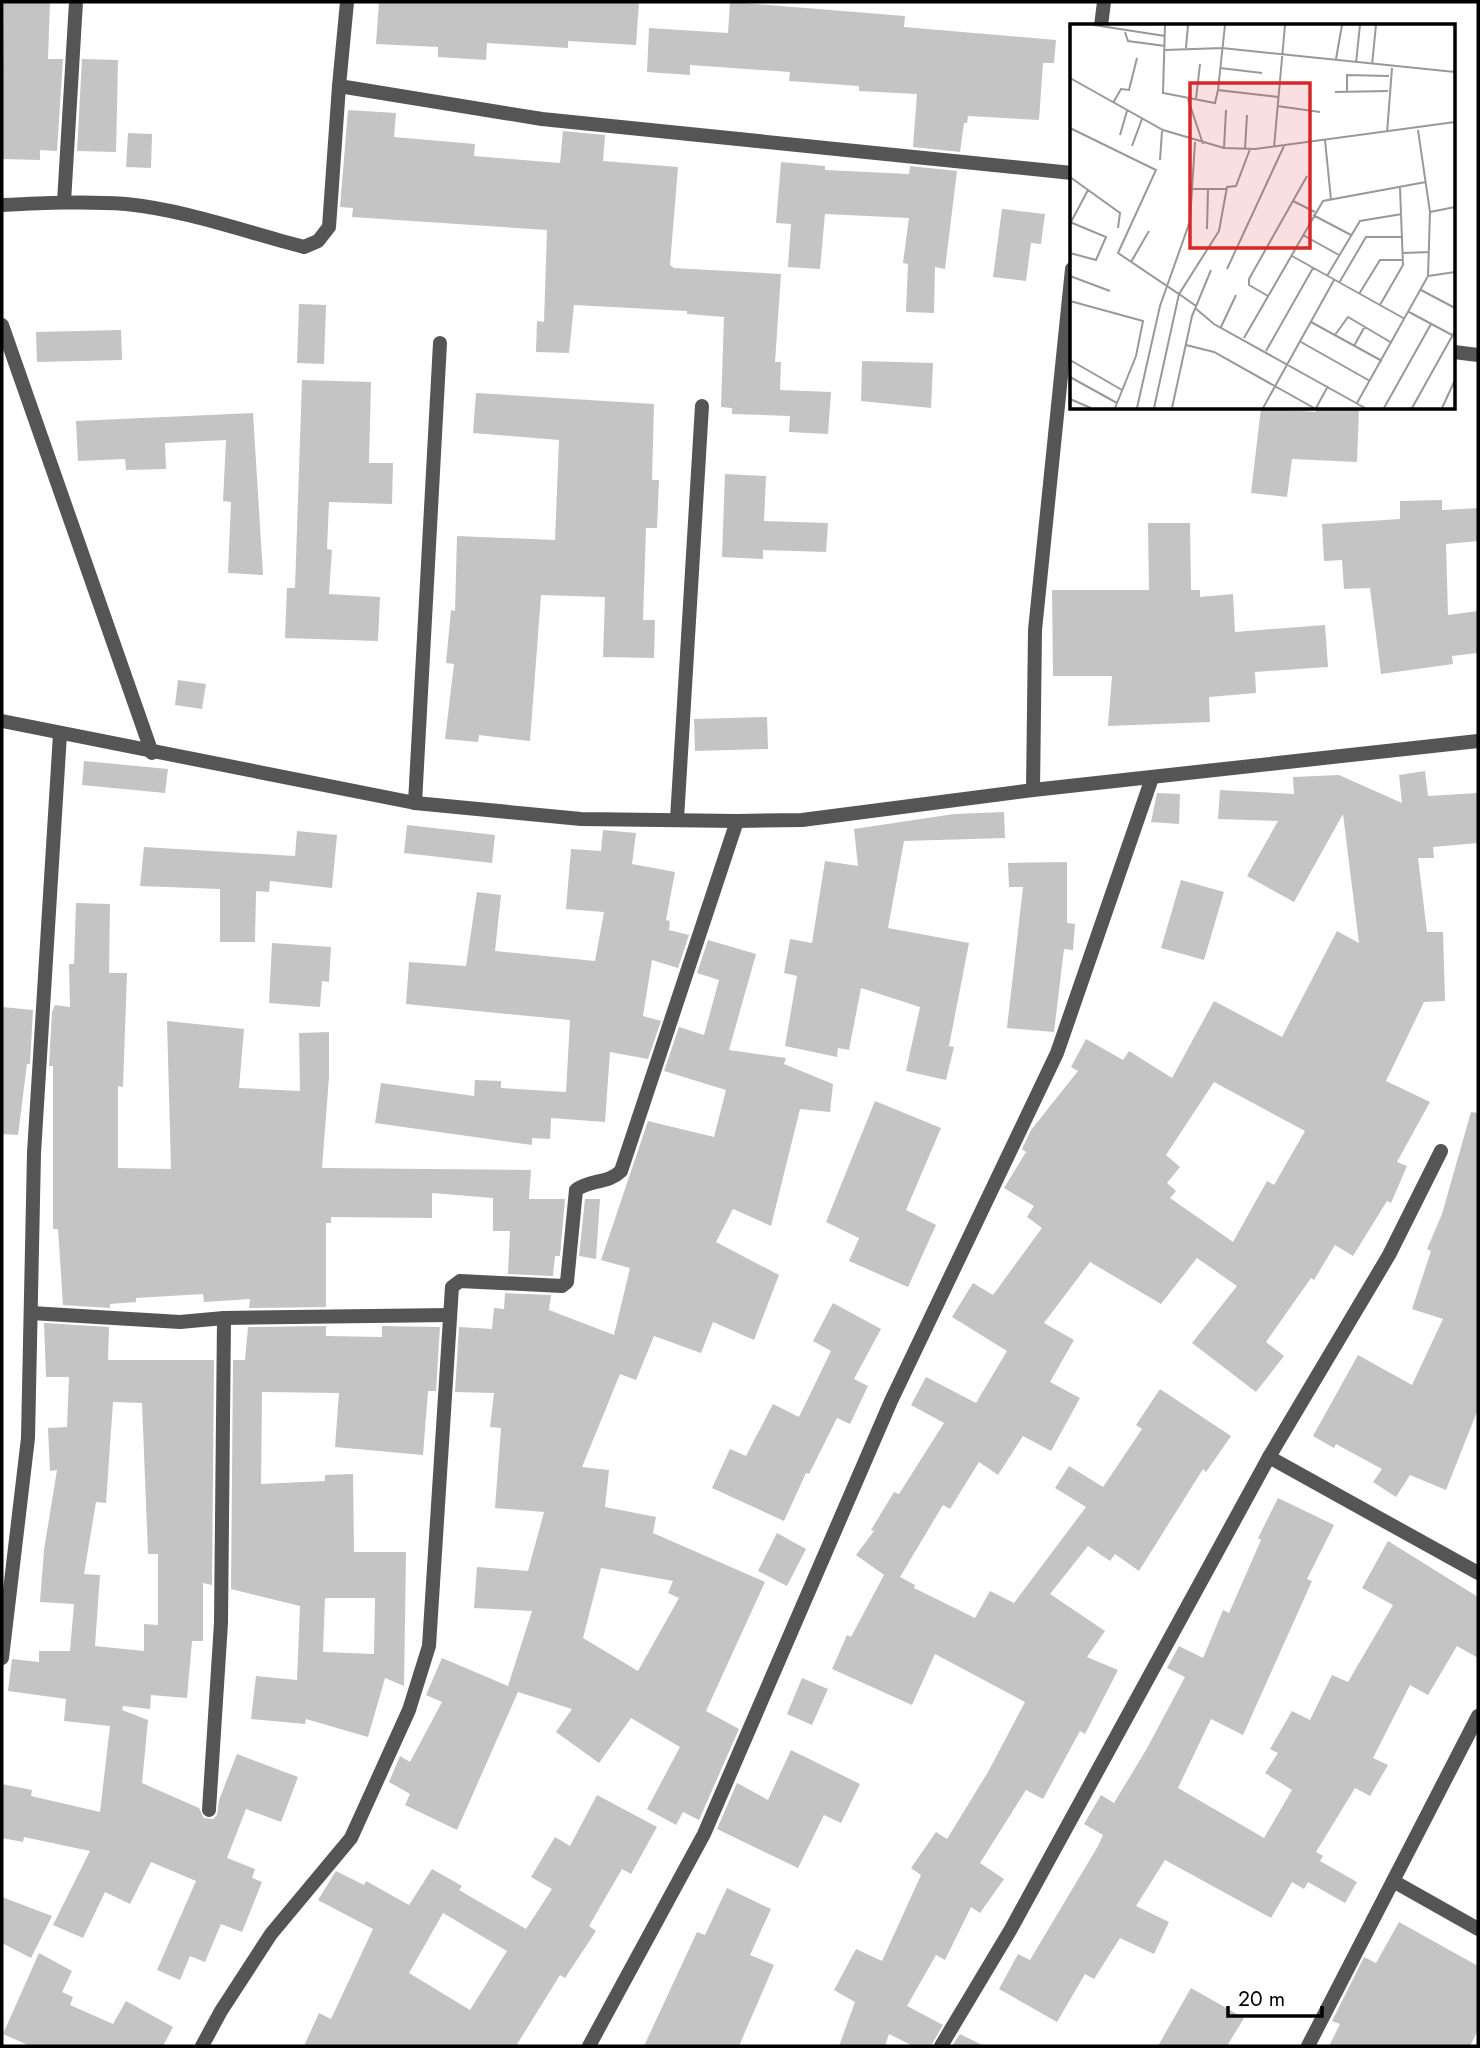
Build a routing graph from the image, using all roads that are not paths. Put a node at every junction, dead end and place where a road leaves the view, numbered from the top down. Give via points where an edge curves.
1 (76, 2) edge
2 (347, 2) edge
3 (1104, 2) edge
4 (1101, 24) edge
5 (339, 86) junction
6 (1070, 173) edge
7 (64, 202) junction
8 (2, 205) edge
9 (1070, 299) edge
10 (2, 325) edge
11 (440, 343) dead end
12 (1456, 352) edge
13 (1478, 355) edge
14 (702, 406) dead end
15 (2, 721) edge
16 (60, 734) junction
17 (1478, 741) edge
18 (152, 753) junction
19 (1152, 778) junction
20 (1033, 790) junction
21 (415, 803) junction
22 (677, 819) junction
23 (737, 821) junction
24 (1441, 1151) dead end
25 (31, 1313) junction
26 (450, 1315) junction
27 (224, 1318) junction
28 (1269, 1457) junction
29 (1478, 1573) edge
30 (2, 1658) edge
31 (1478, 1716) edge
32 (208, 1810) dead end
33 (1393, 1881) junction
34 (1478, 1928) edge
35 (202, 2046) edge
36 (589, 2046) edge
37 (941, 2046) edge
38 (1308, 2046) edge

1 - 7 street
2 - 5 street
3 - 4 street
5 - 6 street via 542,119
5 - 7 street via 329,227 318,241 304,247 127,204
7 - 8 street
9 - 20 street via 1035,630
10 - 18 street
11 - 21 street
12 - 13 street
14 - 22 street
15 - 16 street
16 - 18 street
16 - 25 street via 34,1153
17 - 19 street
18 - 21 street
19 - 20 street
19 - 36 street via 1057,1053 891,1401 704,1834
20 - 23 street via 802,820
21 - 22 street via 581,819
22 - 23 street
23 - 26 street via 621,1171 614,1179 576,1190 567,1282 562,1286 460,1281 452,1287
24 - 28 street via 1389,1255
25 - 27 street via 180,1322
25 - 30 street via 28,1438
26 - 27 street
26 - 35 street via 429,1646 409,1710 352,1838 271,1934
27 - 32 street via 221,1623
28 - 29 street
28 - 37 street via 1011,1929
31 - 33 street
33 - 34 street
33 - 38 street

